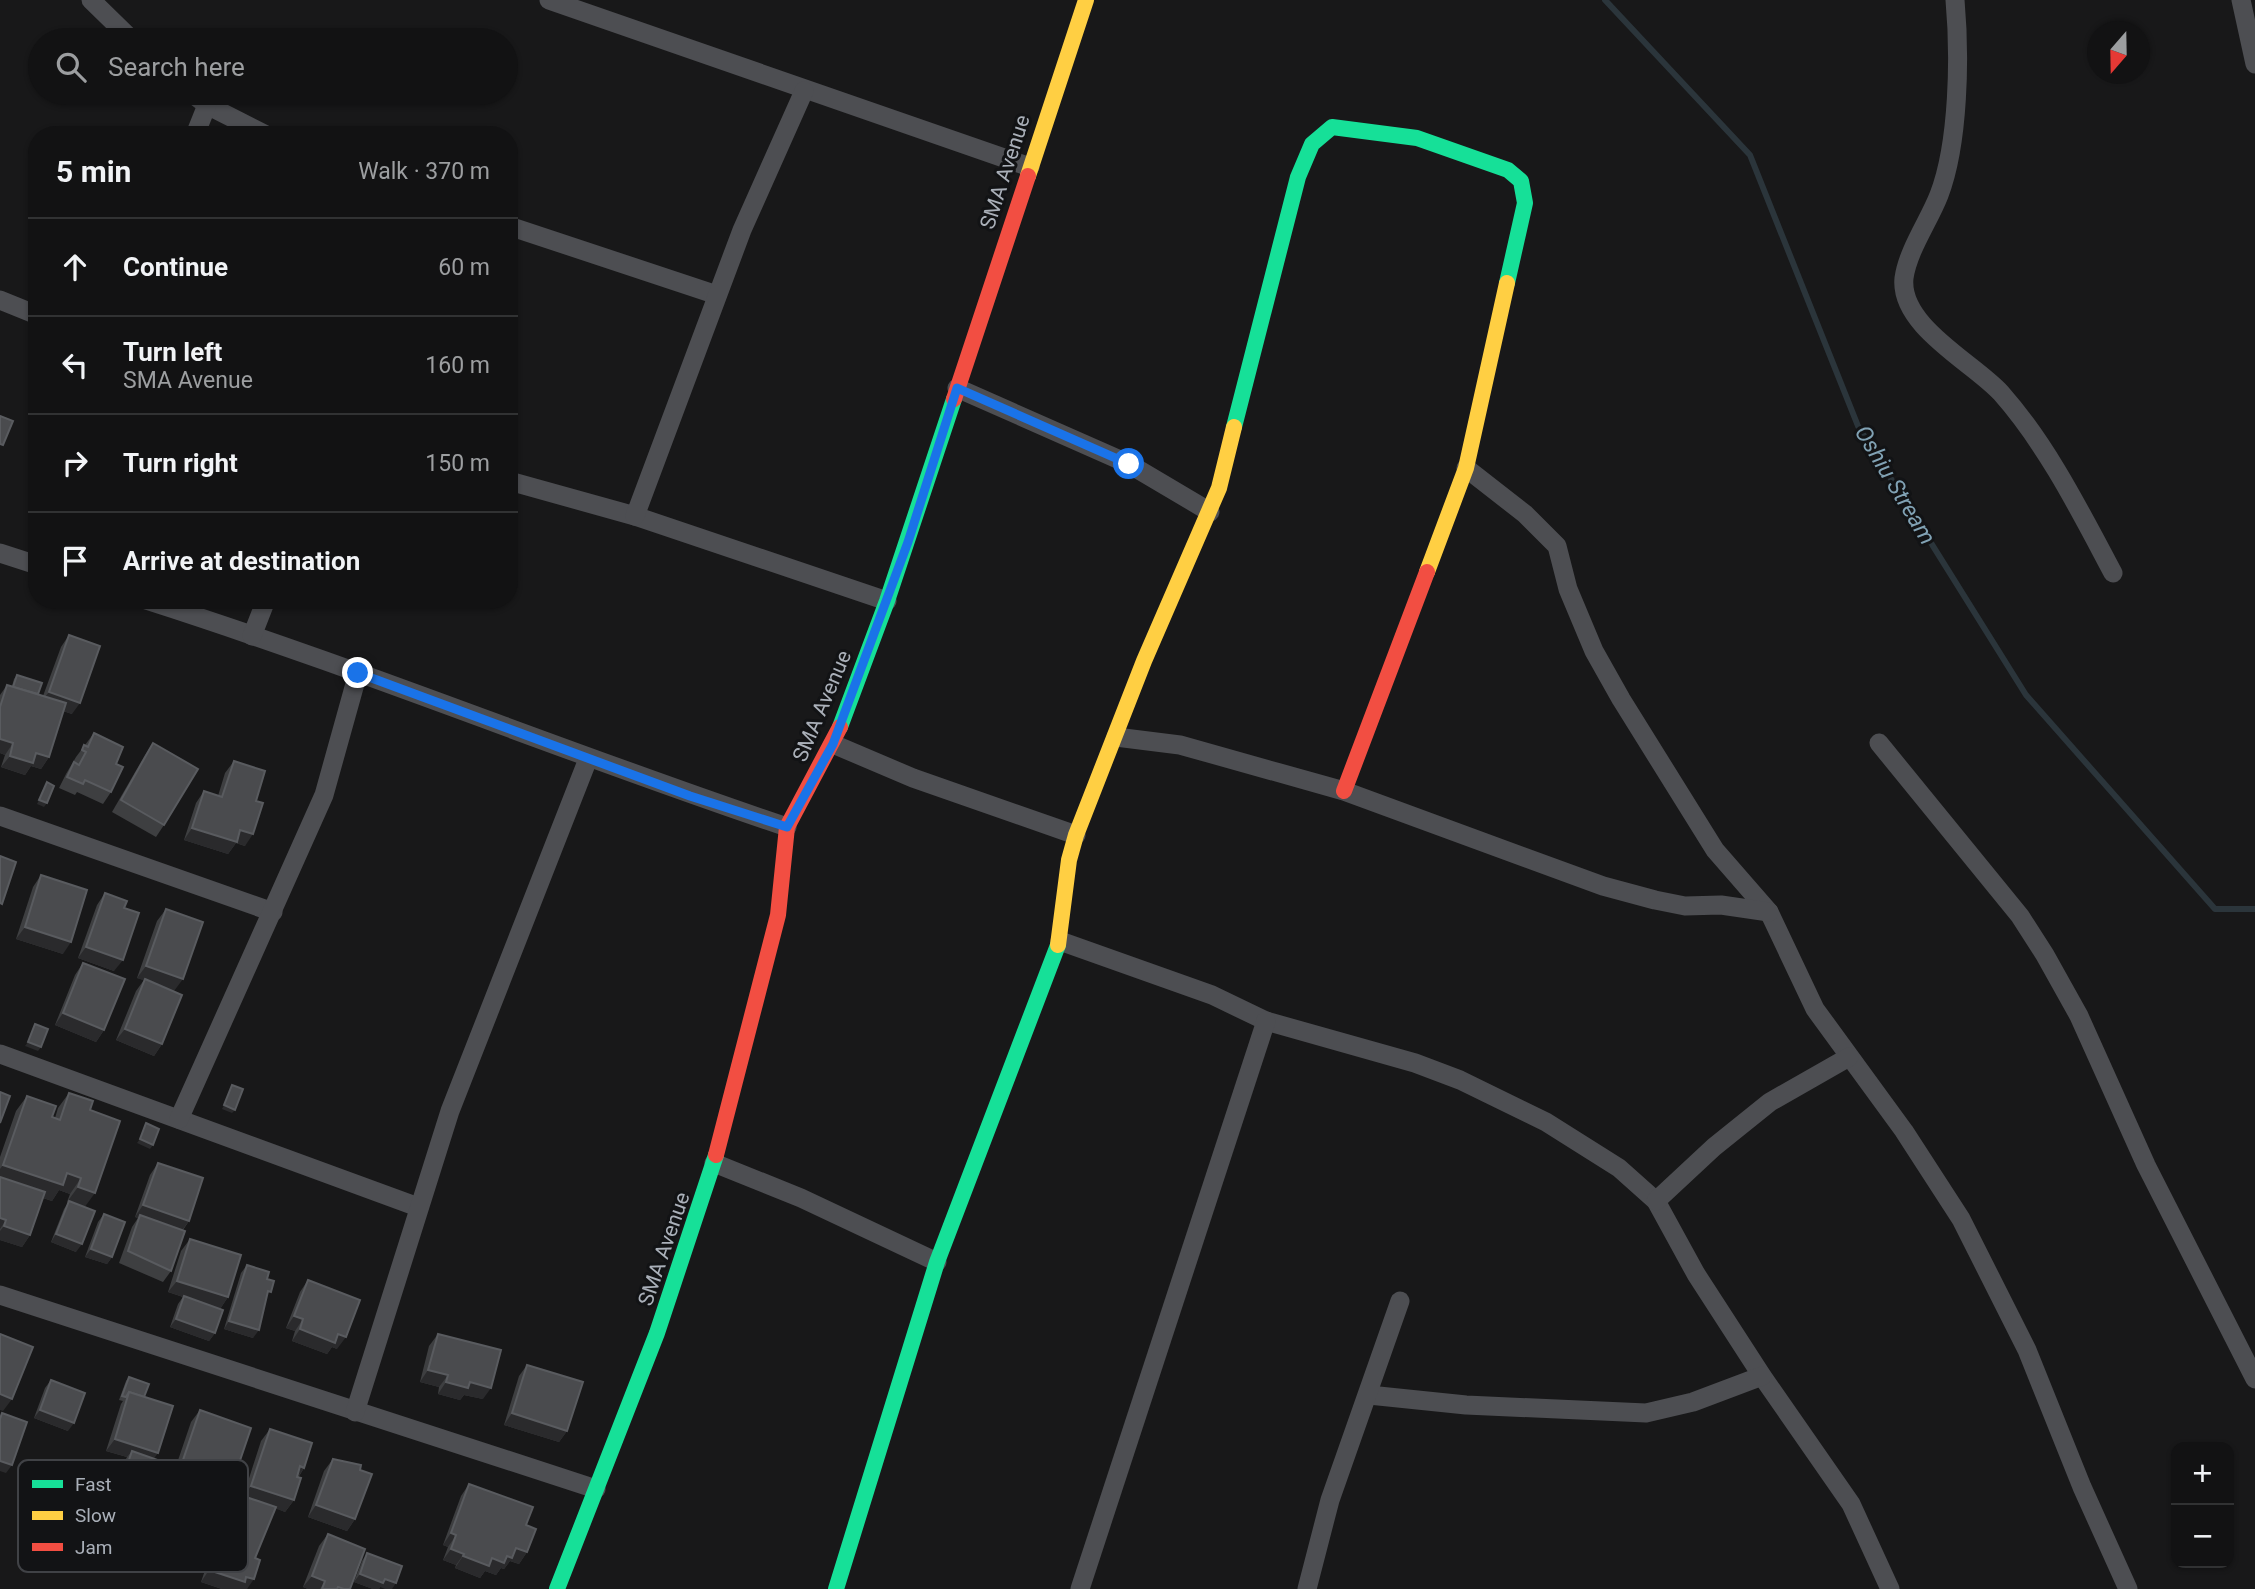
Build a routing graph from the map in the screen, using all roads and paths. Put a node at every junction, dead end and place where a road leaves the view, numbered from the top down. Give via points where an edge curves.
1 (91, 0) edge
2 (549, 0) edge
3 (1086, 0) edge
4 (1955, 0) edge
5 (2241, 0) edge
6 (120, 28) edge
7 (2255, 64) edge
8 (804, 91) junction
9 (207, 105) joint
10 (199, 126) edge
11 (249, 126) edge
12 (1030, 167) junction
13 (518, 229) edge
14 (716, 295) junction
15 (0, 300) edge
16 (28, 311) edge
17 (957, 388) junction
18 (1465, 468) junction
19 (518, 484) edge
20 (1210, 512) junction
21 (635, 516) junction
22 (0, 553) edge
23 (28, 562) edge
24 (2113, 573) dead end
25 (887, 601) junction
26 (173, 609) edge
27 (263, 609) edge
28 (253, 636) junction
29 (358, 673) junction
30 (1116, 737) junction
31 (1879, 743) dead end
32 (833, 744) junction
33 (587, 759) junction
34 (1344, 791) junction
35 (0, 816) edge
36 (787, 827) junction
37 (1076, 835) junction
38 (273, 912) junction
39 (1769, 912) junction
40 (1060, 941) junction
41 (1266, 1021) junction
42 (0, 1054) edge
43 (1849, 1057) junction
44 (179, 1119) junction
45 (714, 1163) junction
46 (1656, 1201) junction
47 (418, 1207) junction
48 (937, 1262) junction
49 (0, 1295) edge
50 (1400, 1301) dead end
51 (1762, 1376) junction
52 (2255, 1379) edge
53 (1369, 1395) junction
54 (355, 1412) junction
55 (596, 1489) junction
56 (557, 1589) edge
57 (836, 1589) edge
58 (1080, 1589) edge
59 (1307, 1589) edge
60 (1890, 1589) edge
61 (2128, 1589) edge

1 - 6 street
2 - 8 street
3 - 12 street, SMA Avenue
4 - 24 street via 1958,34 1950,153 1940,193 1904,279 1908,300 1946,348 2000,392 2056,469
5 - 7 street
8 - 12 street
8 - 14 street
9 - 10 street
9 - 11 street
12 - 17 street, SMA Avenue
13 - 14 street
14 - 21 street
15 - 16 street
17 - 20 street via 1129,464
17 - 25 street, SMA Avenue
18 - 20 street via 1525,203 1521,181 1508,170 1417,138 1332,127 1312,144 1298,177 1237,424
18 - 34 street
18 - 39 street via 1535,522 1557,546 1568,589 1621,699 1715,850
19 - 21 street
20 - 30 street
21 - 25 street
22 - 23 street
25 - 32 street, SMA Avenue
26 - 28 street
27 - 28 street
28 - 29 street
29 - 33 street
29 - 38 street via 324,795
30 - 34 street via 1180,745
30 - 37 street
31 - 52 street via 2020,916 2045,955
32 - 36 street, SMA Avenue
32 - 37 street via 913,778
33 - 36 street
33 - 47 street via 450,1111
34 - 39 street via 1603,886 1685,906 1721,905
35 - 38 street
36 - 45 street, SMA Avenue via 778,915
37 - 40 street
38 - 44 street
39 - 43 street via 1815,1009
40 - 41 street via 1212,995
40 - 48 street
41 - 46 street via 1415,1063 1498,1096 1619,1168
41 - 58 street
42 - 44 street
43 - 46 street via 1770,1102
43 - 61 street via 1961,1219 2027,1350
44 - 47 street
45 - 48 street
45 - 55 street, SMA Avenue via 657,1333
46 - 51 street via 1696,1274
47 - 54 street
48 - 57 street
49 - 54 street
50 - 53 street
51 - 53 street via 1693,1402 1646,1413 1466,1405
51 - 60 street via 1851,1504
53 - 59 street via 1330,1500
54 - 55 street
55 - 56 street, SMA Avenue

